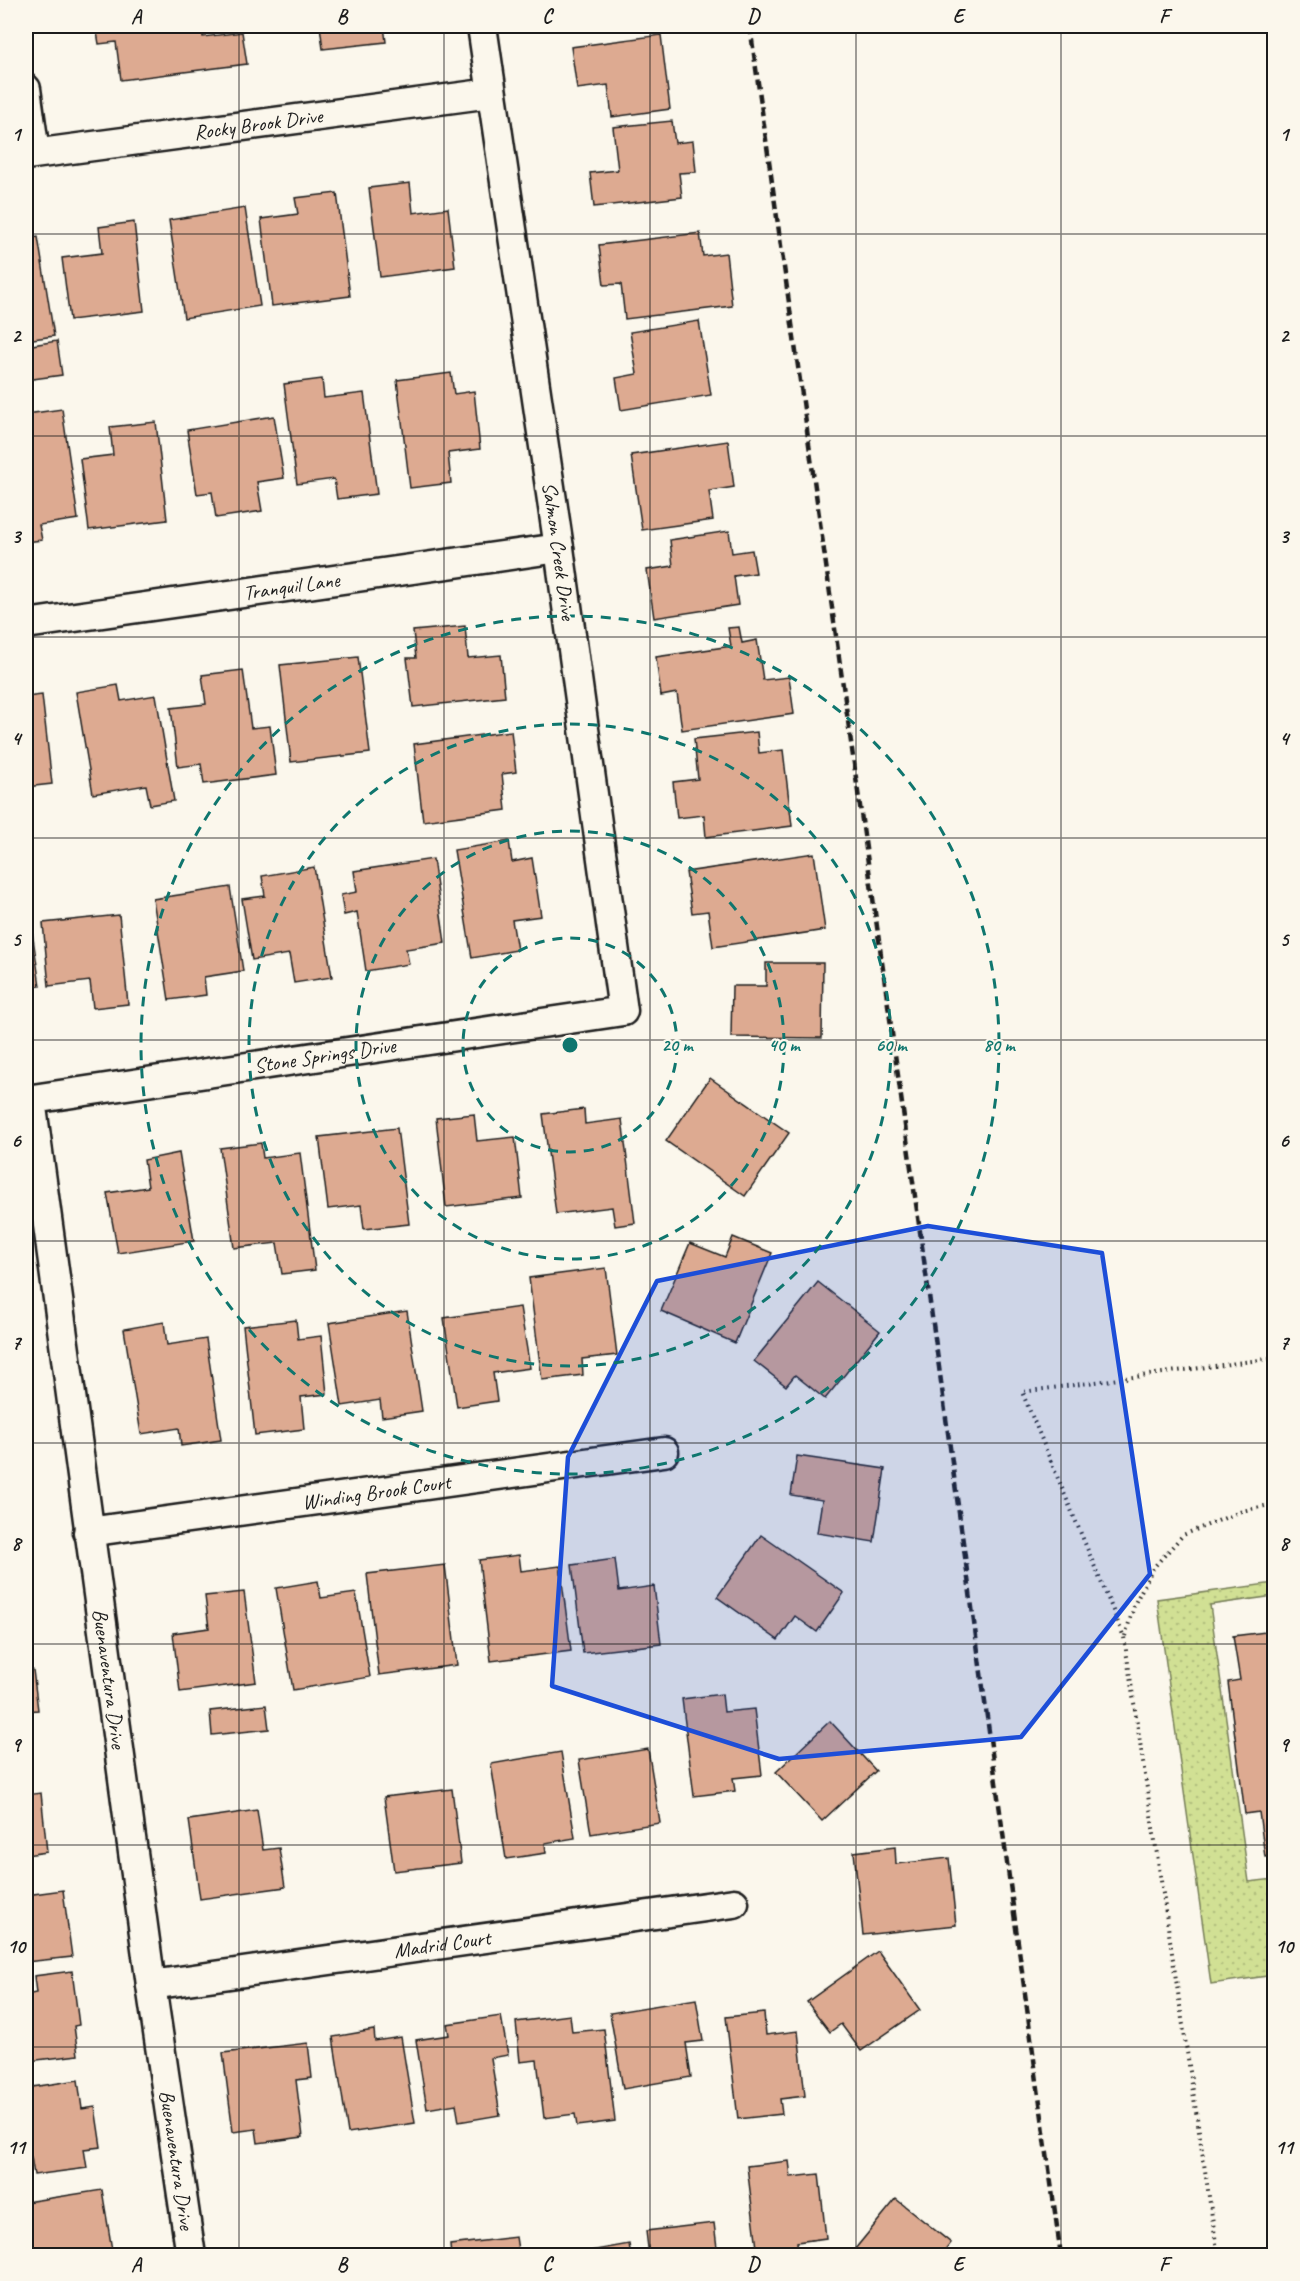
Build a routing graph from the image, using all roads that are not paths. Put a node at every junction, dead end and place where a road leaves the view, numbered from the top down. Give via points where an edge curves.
1 (482, 26) edge
2 (26, 89) edge
3 (491, 93) junction
4 (30, 154) edge
5 (558, 548) junction
6 (26, 624) edge
7 (622, 1011) joint
8 (28, 1100) edge
9 (664, 1452) dead end
10 (88, 1532) junction
11 (734, 1904) dead end
12 (151, 1985) junction
13 (191, 2256) edge

1 - 3 street, Salmon Creek Drive
2 - 4 street
3 - 4 street, Rocky Brook Drive
3 - 5 street, Salmon Creek Drive
5 - 6 street, Tranquil Lane
5 - 7 street, Salmon Creek Drive
7 - 8 street, Stone Springs Drive
8 - 10 street, Buenaventura Drive
9 - 10 street, Winding Brook Court
10 - 12 street, Buenaventura Drive
11 - 12 street, Madrid Court
12 - 13 street, Buenaventura Drive

